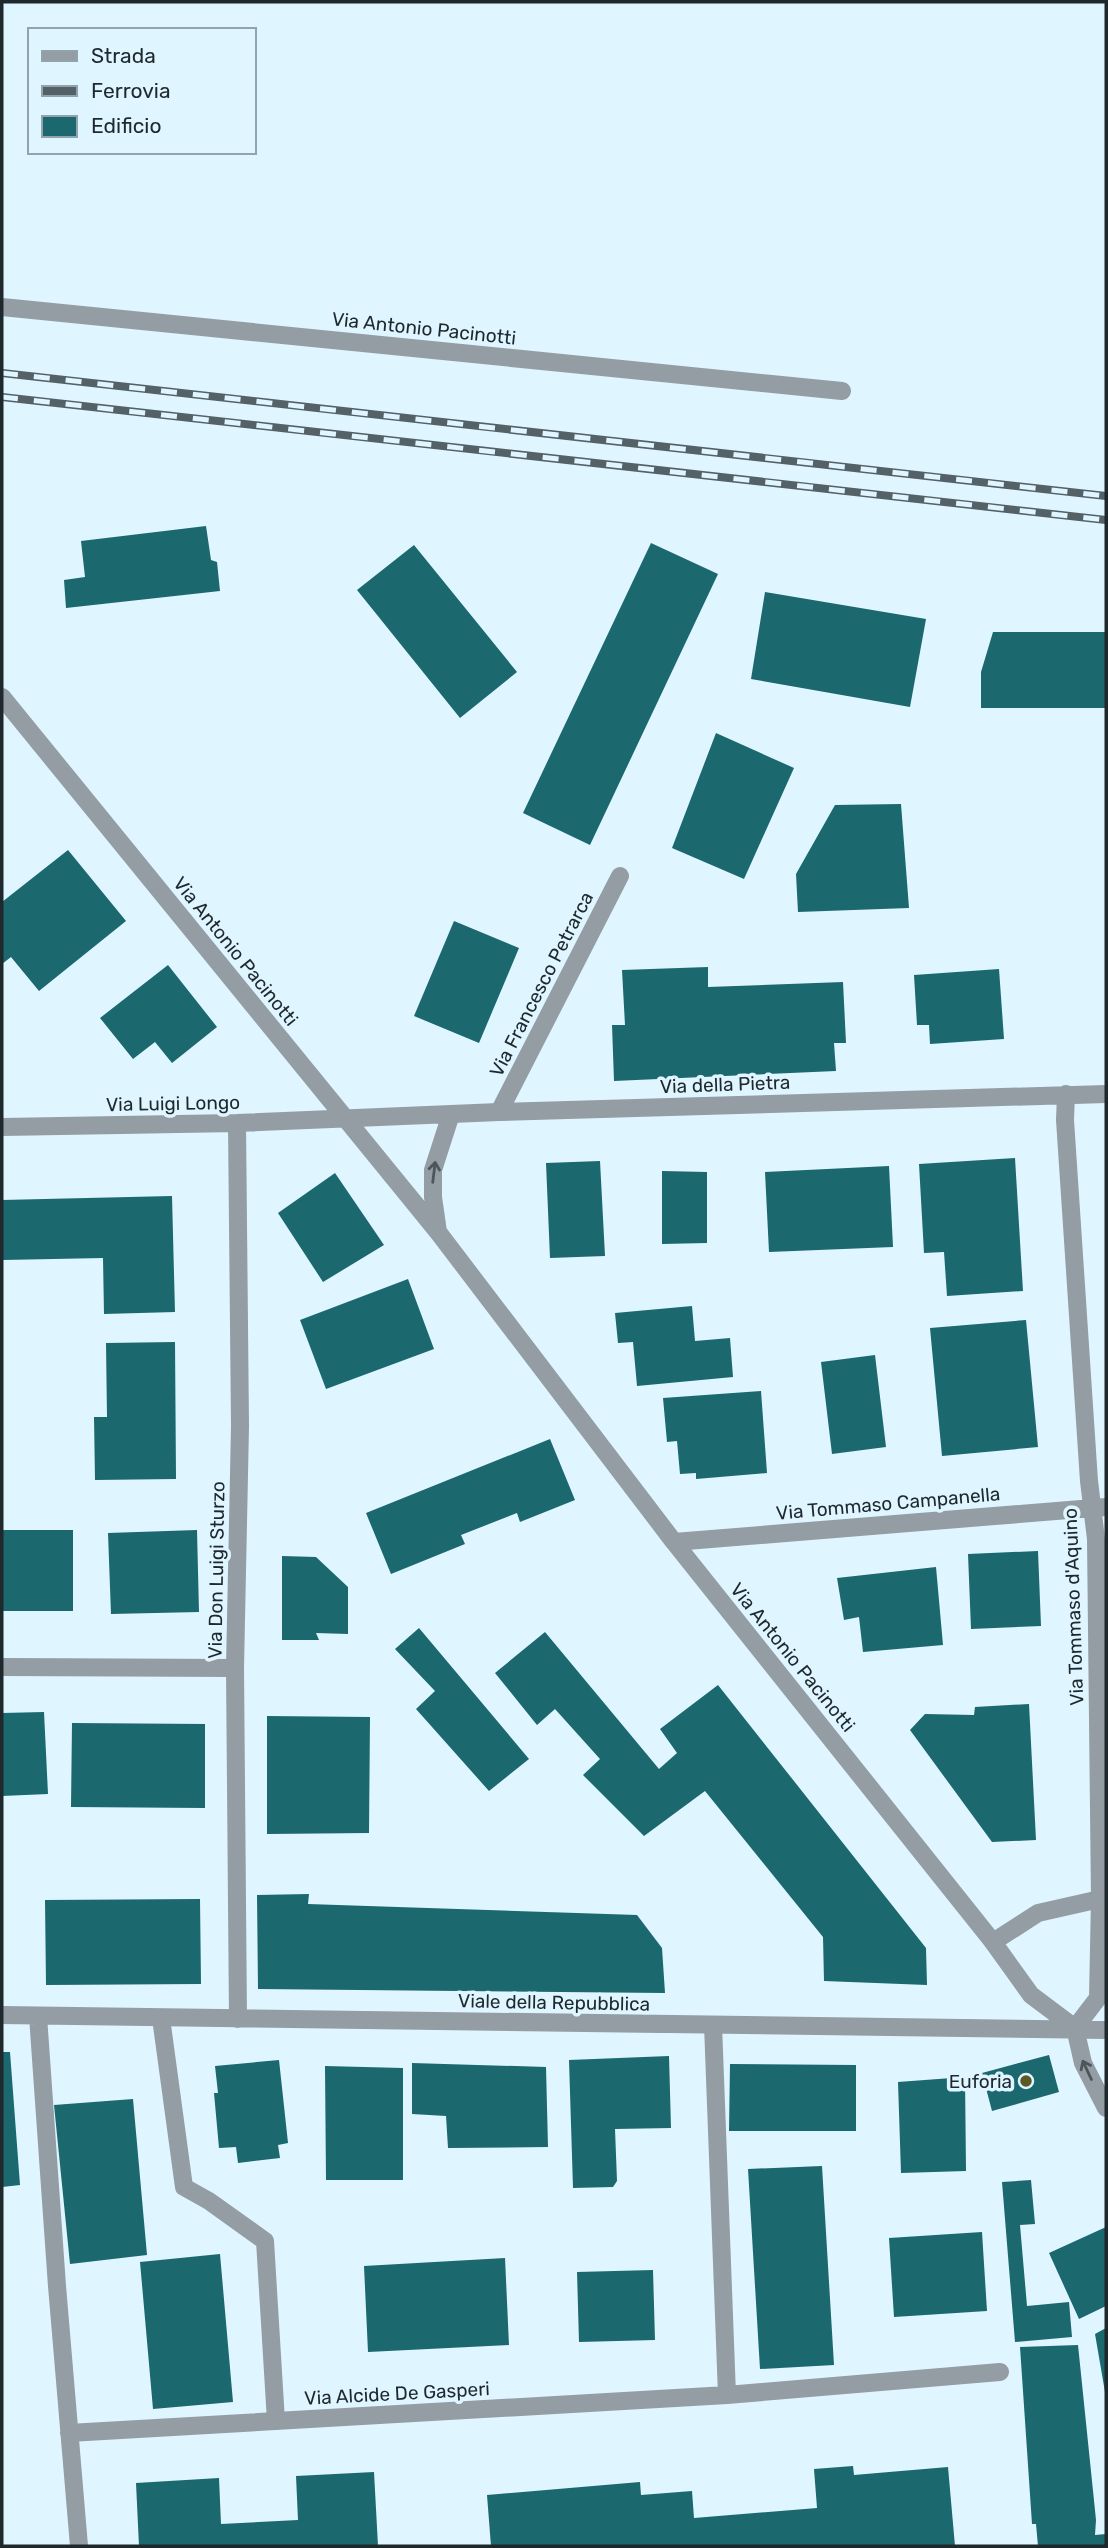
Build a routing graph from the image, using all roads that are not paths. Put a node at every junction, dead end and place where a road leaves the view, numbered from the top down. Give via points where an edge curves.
1 (2, 307) edge
2 (842, 390) dead end
3 (2, 697) edge
4 (620, 876) dead end
5 (1066, 1094) junction
6 (1106, 1094) edge
7 (499, 1112) junction
8 (451, 1114) junction
9 (345, 1118) junction
10 (237, 1123) junction
11 (2, 1127) edge
12 (438, 1233) junction
13 (1099, 1507) edge
14 (674, 1542) junction
15 (2, 1667) edge
16 (235, 1668) junction
17 (1100, 1899) junction
18 (993, 1942) junction
19 (2, 2015) edge
20 (38, 2016) junction
21 (162, 2018) junction
22 (238, 2019) junction
23 (713, 2025) junction
24 (1075, 2028) junction
25 (1106, 2030) edge
26 (1106, 2108) edge
27 (1000, 2372) dead end
28 (727, 2395) junction
29 (276, 2421) junction
30 (69, 2433) junction
31 (79, 2546) edge

1 - 2 street, Via Antonio Pacinotti
3 - 9 street, Via Antonio Pacinotti
4 - 7 street, Via Francesco Petrarca
5 - 6 street, Via della Pietra
5 - 7 street, Via della Pietra
5 - 13 street, Via Tommaso d'Aquino via 1089,1481
7 - 8 street, Via della Pietra
8 - 9 street, Via della Pietra
12 -> 8 street, Via Antonio Pacinotti via 433,1170
9 - 10 street, Via Luigi Longo
9 - 12 street, Via Antonio Pacinotti
10 - 11 street, Via Luigi Longo
10 - 16 street, Via Don Luigi Sturzo via 240,1426
12 - 14 street, Via Antonio Pacinotti
13 - 14 street, Via Tommaso Campanella
13 - 17 street, Via Tommaso d'Aquino
14 - 18 street, Via Antonio Pacinotti
15 - 16 street
16 - 22 street, Via Don Luigi Sturzo
17 - 18 street via 1038,1913
17 - 24 street, Via Tommaso d'Aquino via 1098,1998
18 - 24 street, Via Antonio Pacinotti via 1031,1995
19 - 20 street, Viale della Repubblica
20 - 21 street, Viale della Repubblica
20 - 30 street
21 - 22 street, Viale della Repubblica
21 - 29 street via 184,2187 265,2241
22 - 23 street, Viale della Repubblica
23 - 24 street, Viale della Repubblica
23 - 28 street
24 - 25 street, Viale della Repubblica
26 -> 24 street via 1083,2063
27 - 28 street, Via Alcide De Gasperi
28 - 29 street, Via Alcide De Gasperi
29 - 30 street, Via Alcide De Gasperi
30 - 31 street

